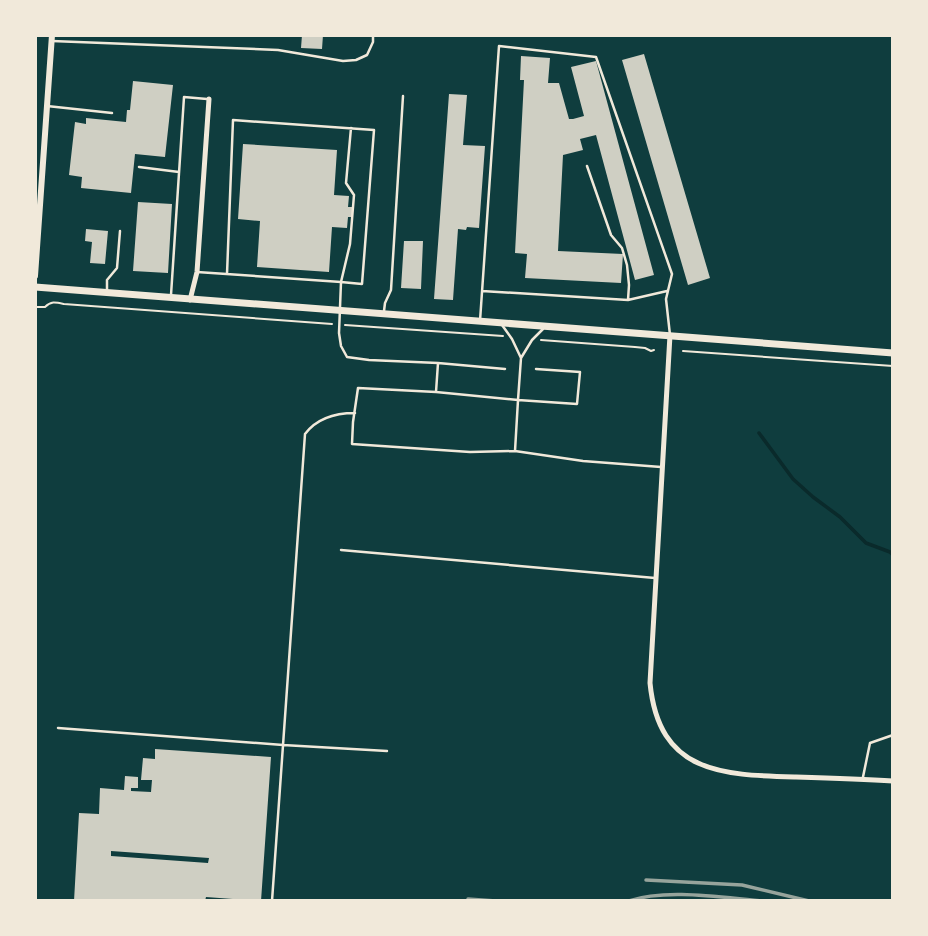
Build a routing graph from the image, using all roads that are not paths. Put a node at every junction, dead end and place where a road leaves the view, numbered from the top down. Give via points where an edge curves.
1 (373, 35) edge
2 (52, 38) edge
3 (403, 96) dead end
4 (209, 99) joint
5 (47, 106) junction
6 (112, 113) dead end
7 (351, 128) junction
8 (587, 166) dead end
9 (139, 167) dead end
10 (179, 172) junction
11 (120, 231) dead end
12 (197, 272) junction
13 (227, 274) junction
14 (35, 276) edge
15 (341, 282) junction
16 (35, 287) edge
17 (668, 290) junction
18 (482, 291) junction
19 (106, 293) junction
20 (170, 298) junction
21 (190, 300) junction
22 (628, 300) junction
23 (341, 311) junction
24 (384, 314) junction
25 (480, 321) junction
26 (500, 323) junction
27 (546, 326) junction
28 (670, 335) junction
29 (893, 353) edge
30 (521, 358) junction
31 (438, 363) junction
32 (505, 369) dead end
33 (536, 369) dead end
34 (436, 392) junction
35 (518, 400) junction
36 (355, 413) junction
37 (515, 451) junction
38 (661, 467) junction
39 (341, 550) dead end
40 (655, 578) junction
41 (58, 728) dead end
42 (893, 735) edge
43 (283, 745) junction
44 (387, 751) dead end
45 (863, 779) junction
46 (893, 781) edge
47 (272, 901) edge

1 - 2 lane via 366,55 343,61 278,50
2 - 5 street
3 - 24 lane via 391,290
4 - 10 lane via 184,97
4 - 12 street
5 - 6 lane
5 - 14 street
7 - 13 lane via 233,120
7 - 15 lane via 346,183 354,195
7 - 15 lane via 374,130 362,284
8 - 22 lane via 611,235 622,248
9 - 10 lane
10 - 20 lane
11 - 19 lane via 117,268 107,280
12 - 13 lane
12 - 21 street
13 - 15 lane
15 - 23 lane
16 - 19 main road
17 - 18 lane via 672,274 596,57 499,46
17 - 22 lane
17 - 28 lane
18 - 22 lane
18 - 25 lane
19 - 20 main road
20 - 21 main road
21 - 23 main road
23 - 24 main road
23 - 31 lane via 341,346 346,357
24 - 25 main road
25 - 26 main road
26 - 27 main road
26 - 30 lane
27 - 28 main road
27 - 30 lane
28 - 29 main road
28 - 38 street
30 - 35 lane
31 - 32 lane
31 - 34 lane
33 - 35 lane via 580,372 578,404
34 - 35 lane
34 - 36 lane via 358,388
35 - 37 lane
36 - 37 lane via 352,444
36 - 43 lane via 316,423 305,434
37 - 38 lane
38 - 40 street
39 - 40 lane
40 - 45 street via 652,702 675,747 703,766 727,773
41 - 43 lane
42 - 45 lane via 870,743
43 - 44 lane
43 - 47 lane
45 - 46 street

